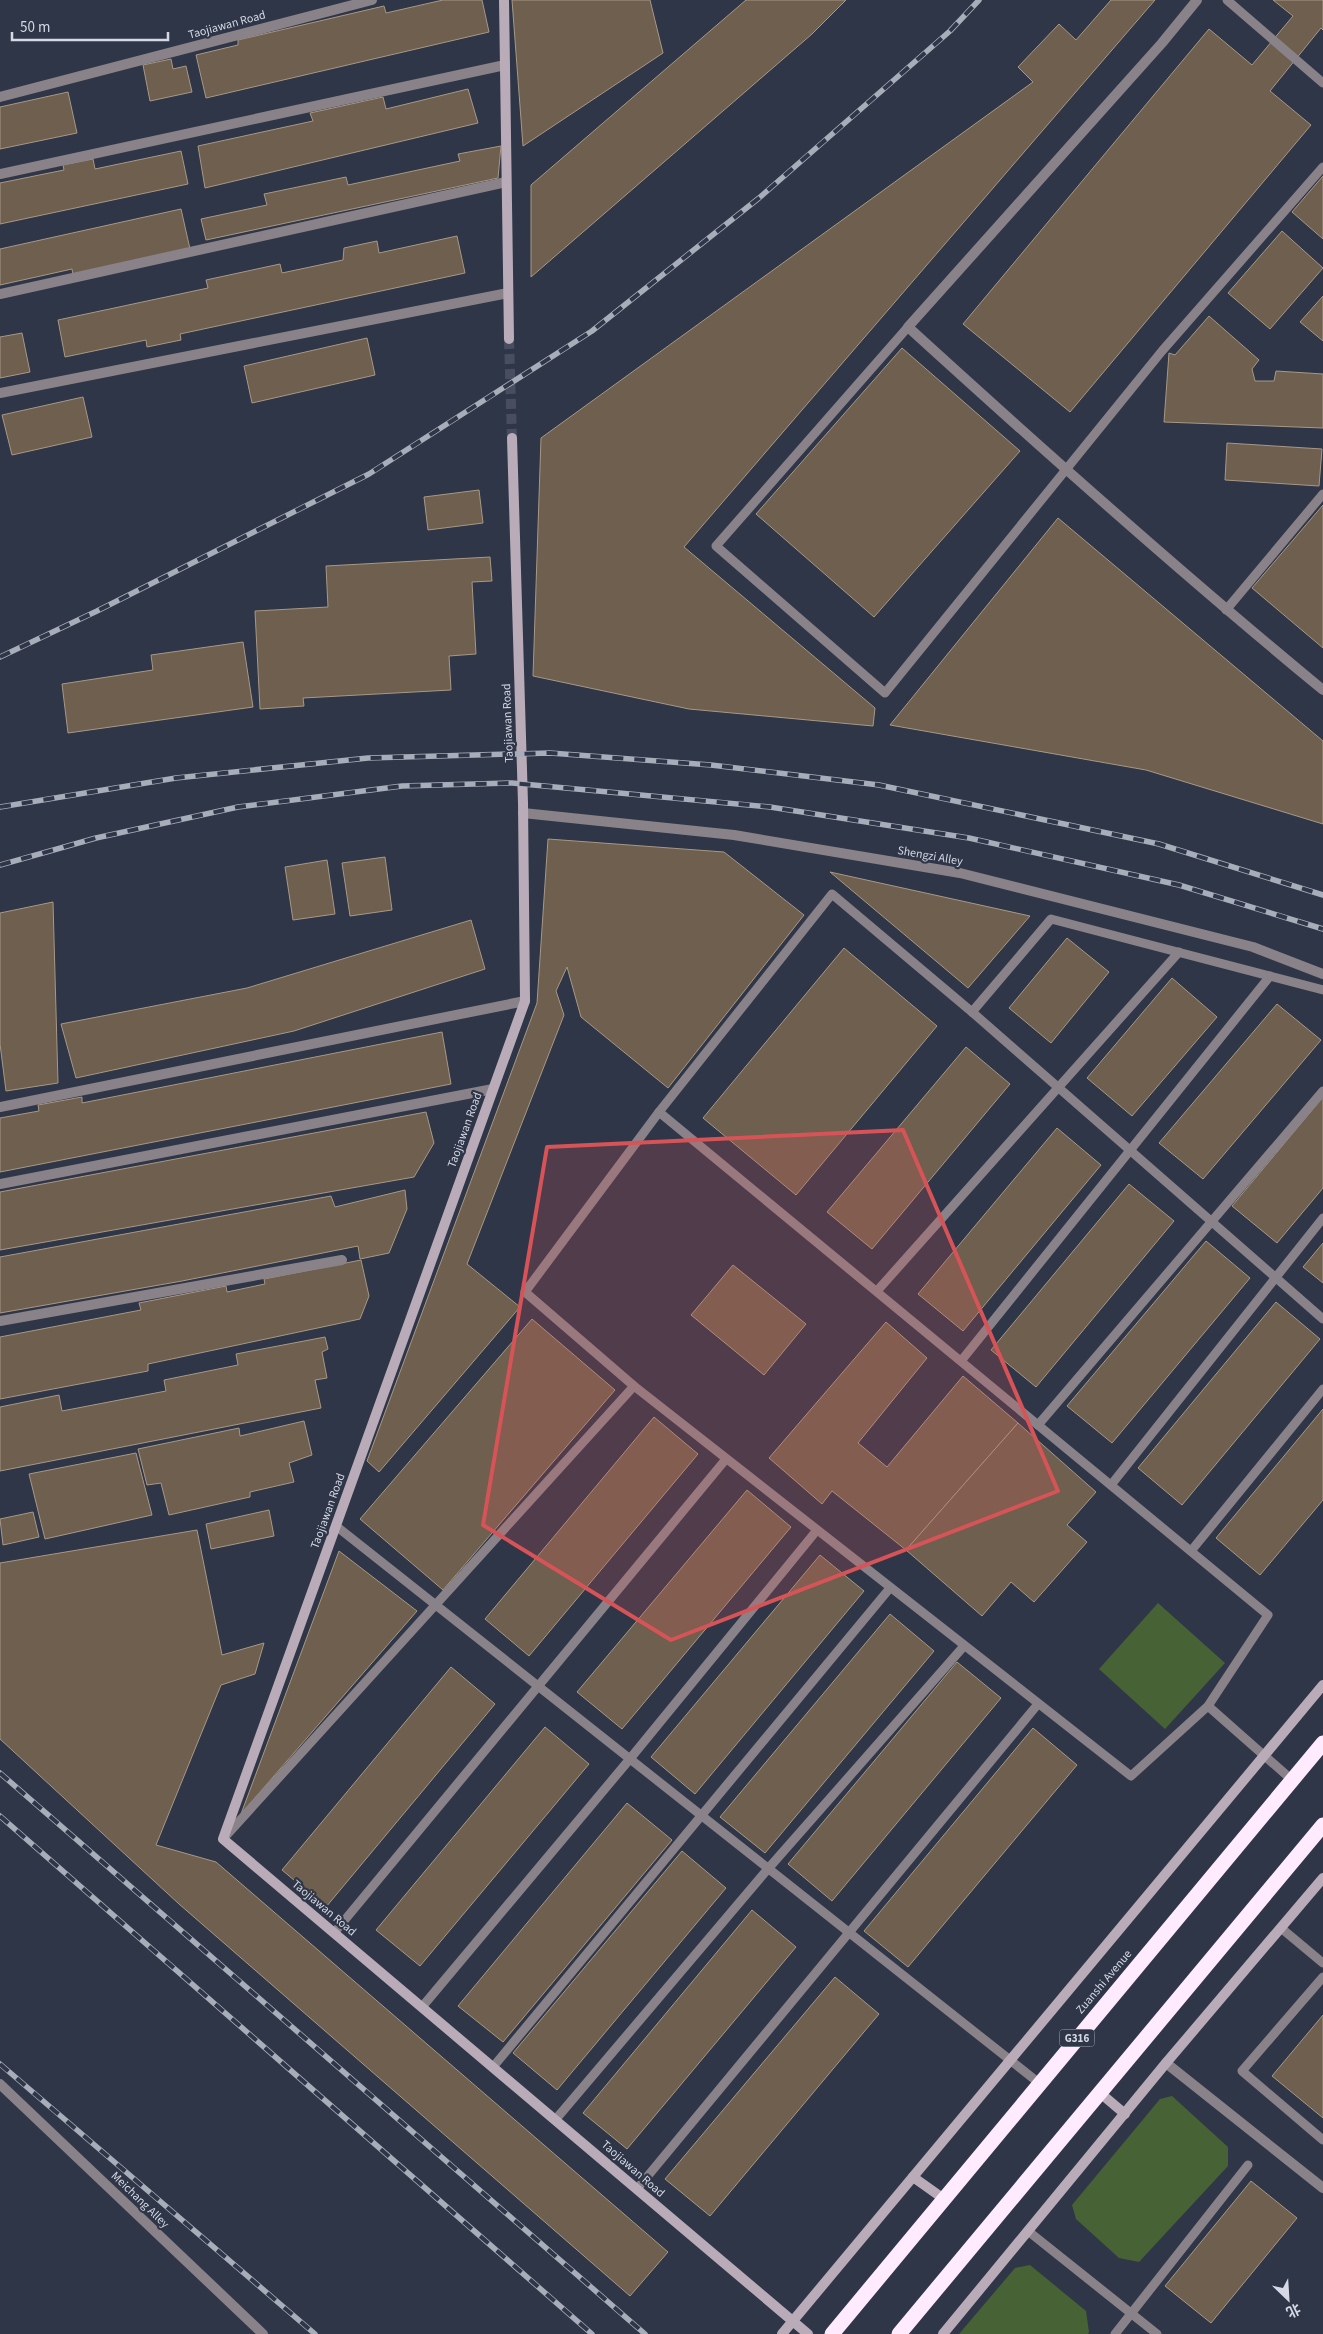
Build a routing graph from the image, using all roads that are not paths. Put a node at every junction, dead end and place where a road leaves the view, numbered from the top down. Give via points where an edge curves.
1 (372, 0) edge
2 (504, 0) edge
3 (1197, 0) edge
4 (1227, 0) edge
5 (505, 65) junction
6 (1323, 83) edge
7 (0, 97) edge
8 (1323, 167) edge
9 (0, 174) edge
10 (506, 182) junction
11 (508, 293) junction
12 (0, 294) edge
13 (908, 327) junction
14 (509, 338) tunnel mouth
15 (0, 393) edge
16 (512, 438) tunnel mouth
17 (1064, 470) junction
18 (1323, 494) edge
19 (1226, 610) junction
20 (1323, 690) edge
21 (523, 813) junction
22 (1179, 952) junction
23 (1323, 974) edge
24 (1270, 976) junction
25 (1323, 990) edge
26 (525, 1001) junction
27 (972, 1012) junction
28 (1058, 1088) junction
29 (494, 1089) junction
30 (1323, 1091) edge
31 (0, 1107) edge
32 (660, 1112) junction
33 (1130, 1150) junction
34 (0, 1184) edge
35 (1323, 1218) edge
36 (1212, 1222) junction
37 (342, 1260) dead end
38 (1276, 1278) junction
39 (876, 1291) junction
40 (1323, 1319) edge
41 (0, 1321) edge
42 (961, 1361) junction
43 (634, 1386) junction
44 (1323, 1389) edge
45 (1038, 1425) junction
46 (726, 1459) junction
47 (1111, 1485) junction
48 (336, 1526) junction
49 (817, 1530) junction
50 (1190, 1551) junction
51 (890, 1588) junction
52 (436, 1605) junction
53 (964, 1646) junction
54 (1323, 1685) edge
55 (538, 1686) junction
56 (1038, 1704) junction
57 (1208, 1706) junction
58 (1323, 1743) edge
59 (1264, 1756) junction
60 (629, 1760) junction
61 (1292, 1780) junction
62 (701, 1817) junction
63 (1323, 1824) edge
64 (223, 1839) junction
65 (767, 1870) junction
66 (1323, 1878) edge
67 (1280, 1928) junction
68 (334, 1933) junction
69 (848, 1933) junction
70 (1323, 1963) edge
71 (1323, 1977) edge
72 (422, 2007) junction
73 (1010, 2061) junction
74 (1166, 2063) junction
75 (494, 2067) junction
76 (1039, 2083) junction
77 (0, 2084) edge
78 (1099, 2092) junction
79 (1124, 2114) junction
80 (556, 2119) junction
81 (1323, 2140) edge
82 (1248, 2165) dead end
83 (913, 2177) junction
84 (1323, 2188) edge
85 (637, 2189) junction
86 (944, 2199) junction
87 (1028, 2231) junction
88 (1131, 2314) junction
89 (793, 2322) junction
90 (263, 2334) edge
91 (782, 2334) edge
92 (808, 2334) edge
93 (832, 2334) edge
94 (899, 2334) edge
95 (943, 2334) edge
96 (1115, 2334) edge
97 (1157, 2334) edge

1 - 7 street, Taojiawan Road
2 - 5 street
3 - 13 street
4 - 6 lane
5 - 9 street
5 - 10 street
8 - 17 lane via 1162,351
10 - 11 street
10 - 12 street
11 - 14 street
11 - 15 street
13 - 17 street
13 - 17 lane via 716,546 886,692
16 - 21 street, Taojiawan Road
17 - 19 street
18 - 19 lane
19 - 20 street
21 - 23 street, Shengzi Alley via 734,835 960,873 1253,947
21 - 26 street, Taojiawan Road
22 - 24 lane
22 - 27 lane via 1052,919
22 - 28 lane
24 - 25 lane
24 - 33 lane
26 - 29 street, Taojiawan Road
26 - 31 street
27 - 28 lane
27 - 32 lane via 832,894
28 - 33 lane
28 - 39 lane
29 - 34 street
29 - 48 street, Taojiawan Road
30 - 36 lane
32 - 39 lane
32 - 43 lane via 525,1292
33 - 36 lane
33 - 42 lane
35 - 38 lane
36 - 38 lane
36 - 45 lane
37 - 41 street
38 - 40 lane
38 - 47 lane
39 - 42 lane
42 - 45 lane
43 - 46 lane
43 - 52 lane
44 - 50 lane
45 - 47 lane
46 - 49 lane
46 - 55 lane
47 - 50 lane
48 - 52 lane
48 - 64 street, Taojiawan Road
49 - 51 lane
49 - 60 lane
50 - 57 lane via 1268,1615
51 - 53 lane
51 - 62 lane
52 - 55 lane
52 - 64 lane
53 - 56 lane
53 - 65 lane
54 - 59 street
55 - 60 lane
55 - 68 lane
56 - 57 lane via 1131,1776
56 - 69 lane
57 - 59 lane
58 - 61 highway, Zuanshi Avenue / G316
59 - 61 lane
59 - 73 street
60 - 62 lane
60 - 72 lane
61 - 76 highway, Zuanshi Avenue / G316
62 - 65 lane
62 - 75 lane
63 - 78 highway
64 - 68 street, Taojiawan Road
65 - 69 lane
65 - 80 lane
66 - 67 street
67 - 70 lane
67 - 74 street
68 - 72 street, Taojiawan Road
69 - 73 lane
69 - 85 lane
71 - 81 lane via 1242,2071
72 - 75 street, Taojiawan Road
73 - 76 lane
73 - 83 street
74 - 79 street
74 - 84 street
75 - 80 street, Taojiawan Road
76 - 86 highway, Zuanshi Avenue / G316
77 - 90 street, Meichang Alley
78 - 79 street
78 - 94 highway
79 - 87 street
80 - 85 street, Taojiawan Road
82 - 88 lane
83 - 86 street
83 - 89 street
85 - 89 street, Taojiawan Road
86 - 93 highway, Zuanshi Avenue / G316
87 - 88 lane
87 - 95 street
88 - 96 lane
88 - 97 lane
89 - 91 street
89 - 92 street, Taojiawan Road

